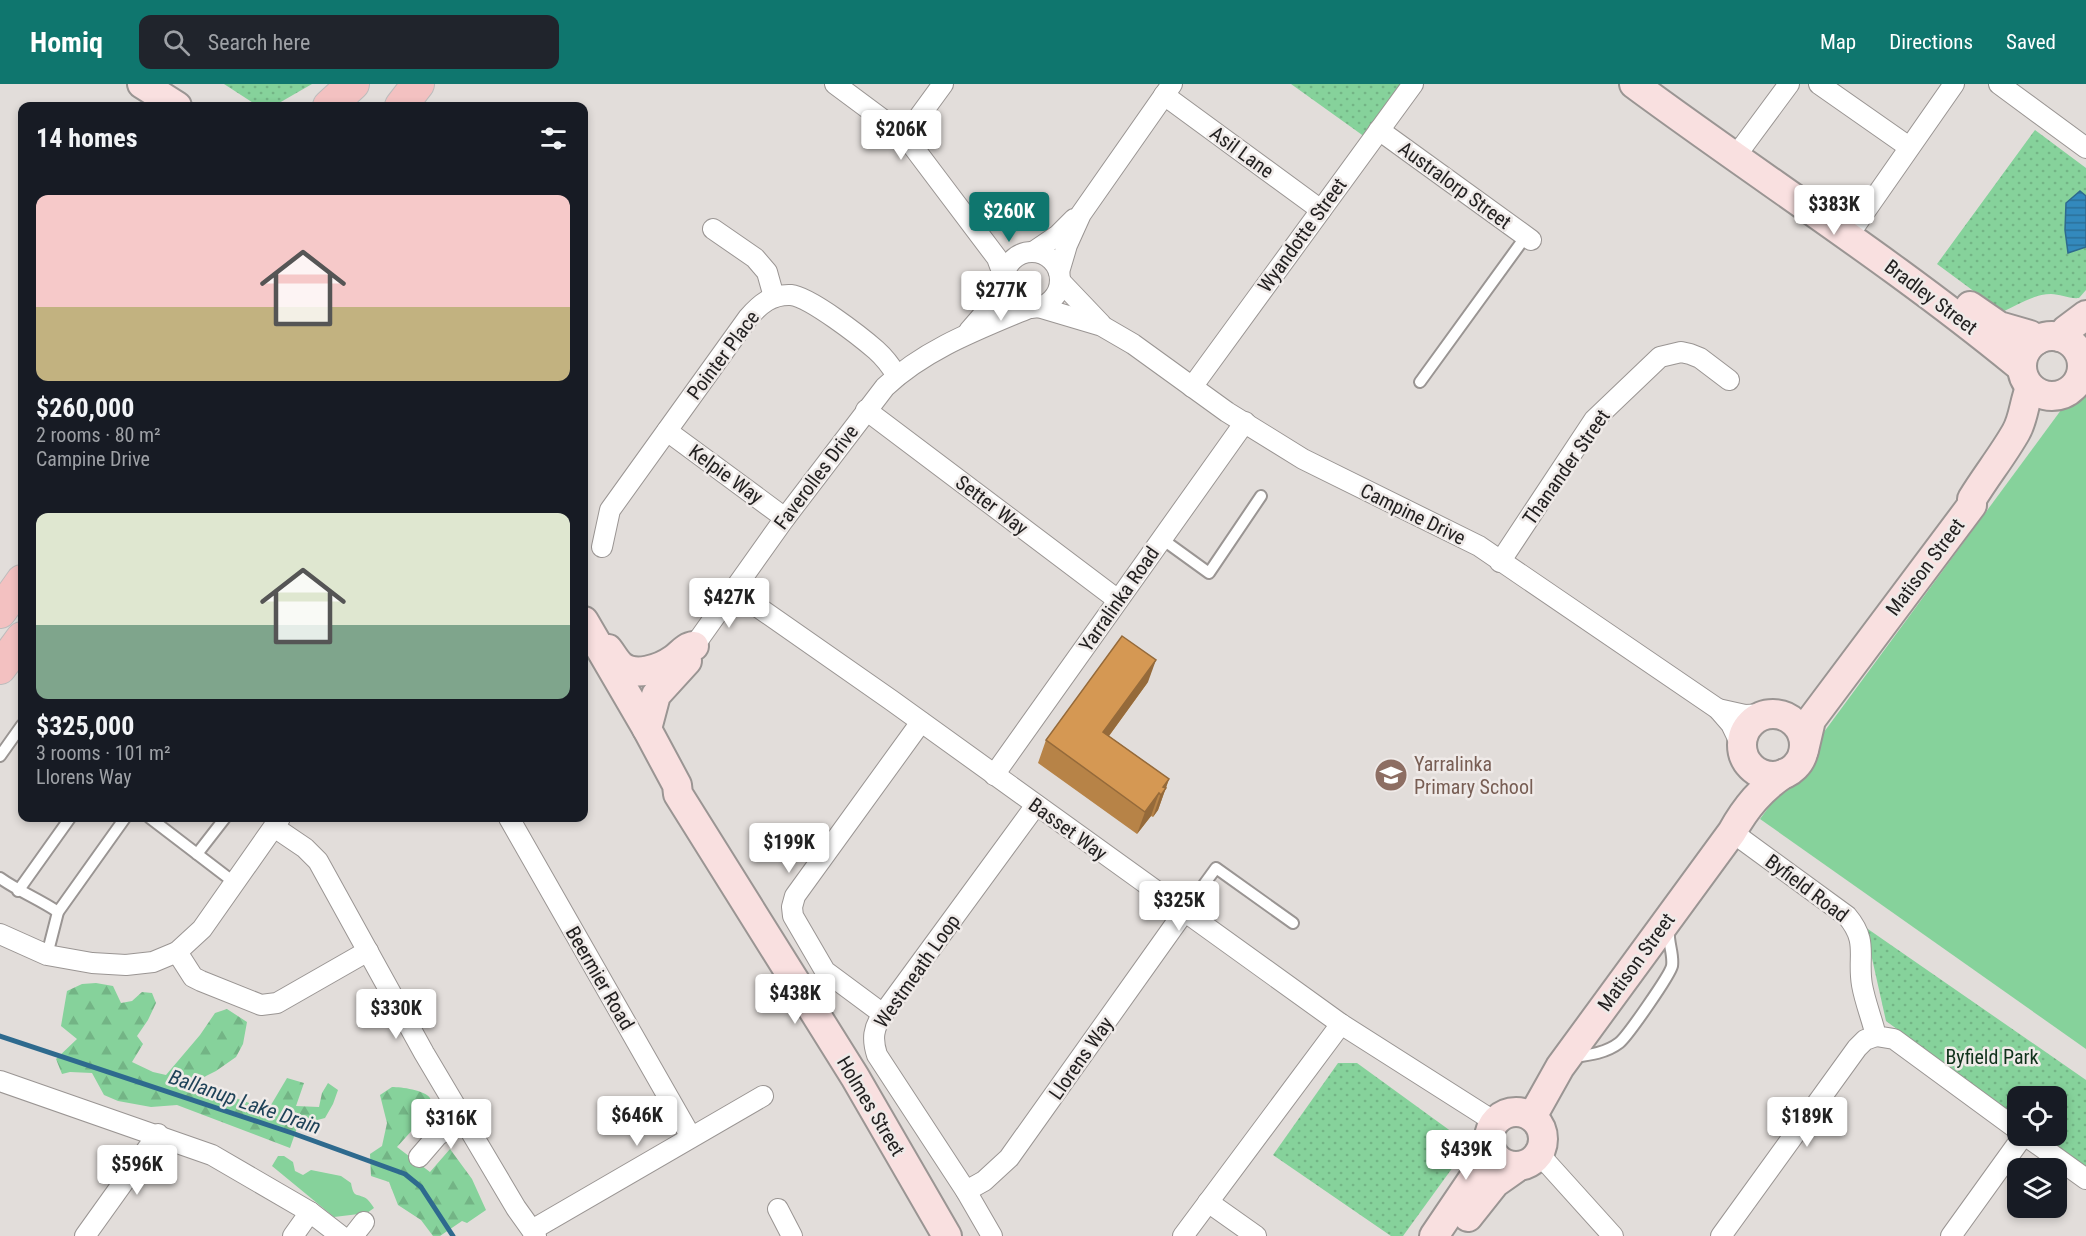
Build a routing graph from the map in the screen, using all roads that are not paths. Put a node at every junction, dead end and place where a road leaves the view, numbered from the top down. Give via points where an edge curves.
1 (142, 84) edge
2 (353, 84) edge
3 (418, 84) edge
4 (835, 84) edge
5 (943, 84) edge
6 (1413, 84) edge
7 (1634, 84) edge
8 (1662, 84) edge
9 (1789, 84) edge
10 (1819, 84) edge
11 (1954, 84) edge
12 (1999, 84) edge
13 (1168, 90) edge
14 (171, 102) edge
15 (333, 102) edge
16 (404, 102) edge
17 (1379, 130) junction
18 (905, 136) junction
19 (1909, 147) junction
20 (2086, 148) edge
21 (1741, 150) junction
22 (1321, 210) junction
23 (1081, 214) junction
24 (713, 228) dead end
25 (975, 230) junction
26 (1852, 230) junction
27 (1528, 238) joint
28 (1029, 252) junction
29 (1060, 277) junction
30 (1004, 281) junction
31 (774, 297) junction
32 (1033, 308) junction
33 (2086, 315) edge
34 (1102, 326) junction
35 (965, 335) junction
36 (2049, 338) junction
37 (2084, 353) edge
38 (897, 376) junction
39 (2026, 377) junction
40 (1729, 380) dead end
41 (1420, 382) dead end
42 (1192, 387) junction
43 (2057, 397) junction
44 (866, 410) junction
45 (1245, 423) junction
46 (667, 430) junction
47 (1260, 496) dead end
48 (1972, 504) junction
49 (785, 518) junction
50 (1162, 538) junction
51 (602, 547) dead end
52 (1500, 562) junction
53 (18, 587) edge
54 (735, 591) junction
55 (1118, 600) junction
56 (0, 612) edge
57 (588, 612) edge
58 (588, 628) edge
59 (18, 643) edge
60 (694, 646) junction
61 (588, 649) edge
62 (0, 668) edge
63 (1835, 687) junction
64 (1718, 709) junction
65 (1772, 714) junction
66 (921, 722) junction
67 (647, 729) junction
68 (18, 731) edge
69 (1804, 750) junction
70 (1744, 753) junction
71 (0, 756) edge
72 (1785, 773) junction
73 (994, 775) junction
74 (678, 794) junction
75 (1036, 805) junction
76 (1738, 821) junction
77 (67, 822) edge
78 (122, 822) edge
79 (155, 822) edge
80 (222, 822) edge
81 (277, 822) edge
82 (511, 822) edge
83 (197, 854) junction
84 (0, 878) edge
85 (235, 883) junction
86 (18, 891) junction
87 (58, 912) junction
88 (1184, 912) junction
89 (1293, 923) dead end
90 (0, 934) edge
91 (368, 951) junction
92 (177, 952) junction
93 (47, 955) junction
94 (883, 1014) junction
95 (1341, 1024) junction
96 (1876, 1036) junction
97 (0, 1081) edge
98 (764, 1096) dead end
99 (1532, 1117) junction
100 (464, 1120) junction
101 (2007, 1122) edge
102 (1492, 1130) junction
103 (158, 1134) junction
104 (691, 1137) junction
105 (2017, 1146) edge
106 (2038, 1146) edge
107 (419, 1157) dead end
108 (1529, 1160) junction
109 (2086, 1179) edge
110 (966, 1191) junction
111 (1208, 1202) junction
112 (778, 1209) dead end
113 (310, 1212) junction
114 (534, 1233) edge
115 (85, 1236) edge
116 (293, 1236) edge
117 (341, 1236) edge
118 (792, 1236) edge
119 (947, 1236) edge
120 (992, 1236) edge
121 (1183, 1236) edge
122 (1256, 1236) edge
123 (1434, 1236) edge
124 (1454, 1236) edge
125 (1612, 1236) edge
126 (1720, 1236) edge
127 (1951, 1236) edge

1 - 14 street
2 - 15 main road
3 - 16 main road
4 - 18 street
5 - 18 street
6 - 17 street, Wyandotte Street
7 - 21 street, Bradley Street
8 - 21 street, Bradley Street
9 - 21 street
10 - 19 street
11 - 19 street
12 - 20 street
13 - 22 street, Asil Lane
13 - 23 street
17 - 22 street, Wyandotte Street
17 - 27 street, Australorp Street
18 - 25 street
19 - 26 street
21 - 26 street, Bradley Street
22 - 42 street, Wyandotte Street
23 - 28 street via 1058,235
23 - 29 street via 1067,245
24 - 31 street via 755,258 767,272
25 - 28 street
25 - 30 street via 998,258
26 - 36 street, Bradley Street via 1999,326
26 - 39 street, Bradley Street via 1972,326
27 - 41 lane
28 - 29 street via 1048,256
28 - 30 street via 1011,261
29 - 32 street via 1053,299
29 - 34 street, Campine Drive
30 - 32 street via 1013,300
30 - 35 street, Faverolles Drive via 994,301
31 - 38 street, Pointer Place via 789,295 808,300 877,351
31 - 46 street, Pointer Place via 748,318
32 - 34 street, Campine Drive
32 - 35 street, Faverolles Drive
33 - 36 street
34 - 42 street, Campine Drive
35 - 38 street, Faverolles Drive
36 - 37 street via 2069,340
36 - 39 street via 2026,351
37 - 43 street via 2082,377 2076,386
38 - 44 street, Faverolles Drive
39 - 43 street via 2038,394
39 - 48 street, Matison Street via 2025,413 2017,432
40 - 52 street, Thanander Street via 1690,354 1660,357 1594,420
42 - 45 street, Campine Drive
43 - 48 street, Matison Street via 2002,476 1978,504
44 - 49 street, Faverolles Drive
44 - 55 street, Setter Way
45 - 50 street, Yarralinka Road
45 - 52 street, Campine Drive via 1304,459 1479,546
46 - 49 street, Kelpie Way
46 - 51 street, Pointer Place via 610,510
47 - 50 lane via 1209,573
48 - 63 street, Matison Street
49 - 54 street, Faverolles Drive
50 - 55 street, Yarralinka Road
52 - 64 street, Campine Drive
53 - 56 main road
54 - 60 street, Faverolles Drive
54 - 66 street, Basset Way
55 - 73 street, Yarralinka Road
57 - 60 street via 619,665 627,670 656,669 688,646
58 - 67 street, Holmes Street
59 - 62 main road
60 - 67 street via 684,666 656,695
61 - 74 street, Holmes Street via 670,790
63 - 65 street, Matison Street via 1793,712
63 - 69 street, Matison Street via 1811,720
64 - 65 street, Campine Drive via 1745,715
64 - 70 street, Campine Drive via 1731,724
65 - 69 street via 1795,723 1801,731
65 - 70 street via 1750,725 1744,734
66 - 73 street, Basset Way
66 - 94 street via 795,897 792,907 792,916 825,972
67 - 74 street, Holmes Street
68 - 71 lane
69 - 72 street via 1794,768
70 - 72 street via 1756,770 1775,776
70 - 76 street, Matison Street via 1748,779
72 - 76 street, Matison Street via 1766,786
73 - 75 street, Basset Way
74 - 119 street, Holmes Street via 855,1077
75 - 88 street, Basset Way
75 - 94 street, Westmeath Loop
76 - 96 street, Byfield Road via 1857,928 1862,982
76 - 99 street, Matison Street via 1566,1058
77 - 86 lane
78 - 87 lane
79 - 83 lane
80 - 83 lane
81 - 85 street
81 - 91 street via 318,861
82 - 104 street, Beermier Road
83 - 85 lane
84 - 86 lane
85 - 92 street via 202,929
86 - 87 lane
87 - 93 lane
88 - 89 lane via 1216,868
88 - 95 street, Basset Way
88 - 110 street, Llorens Way via 1009,1158 984,1181
90 - 93 street
91 - 92 street via 269,1005 201,981
91 - 100 street
92 - 93 street via 153,962 126,965
94 - 110 street, Westmeath Loop via 874,1032 877,1055
95 - 102 street, Basset Way
95 - 111 street
96 - 101 street via 1894,1039
96 - 126 street via 1857,1048
97 - 103 street
98 - 104 street
99 - 102 street via 1508,1113
99 - 108 street via 1544,1136 1543,1146
100 - 107 street via 438,1136
100 - 114 street
102 - 108 street via 1490,1146 1494,1155 1509,1165
102 - 123 street via 1478,1171
103 - 113 street via 212,1155
103 - 115 street
104 - 114 street
105 - 127 street
106 - 109 street
108 - 124 street via 1495,1183
108 - 125 street
110 - 120 street, Westmeath Loop
111 - 121 street
111 - 122 street
112 - 118 street
113 - 116 street
113 - 117 street

